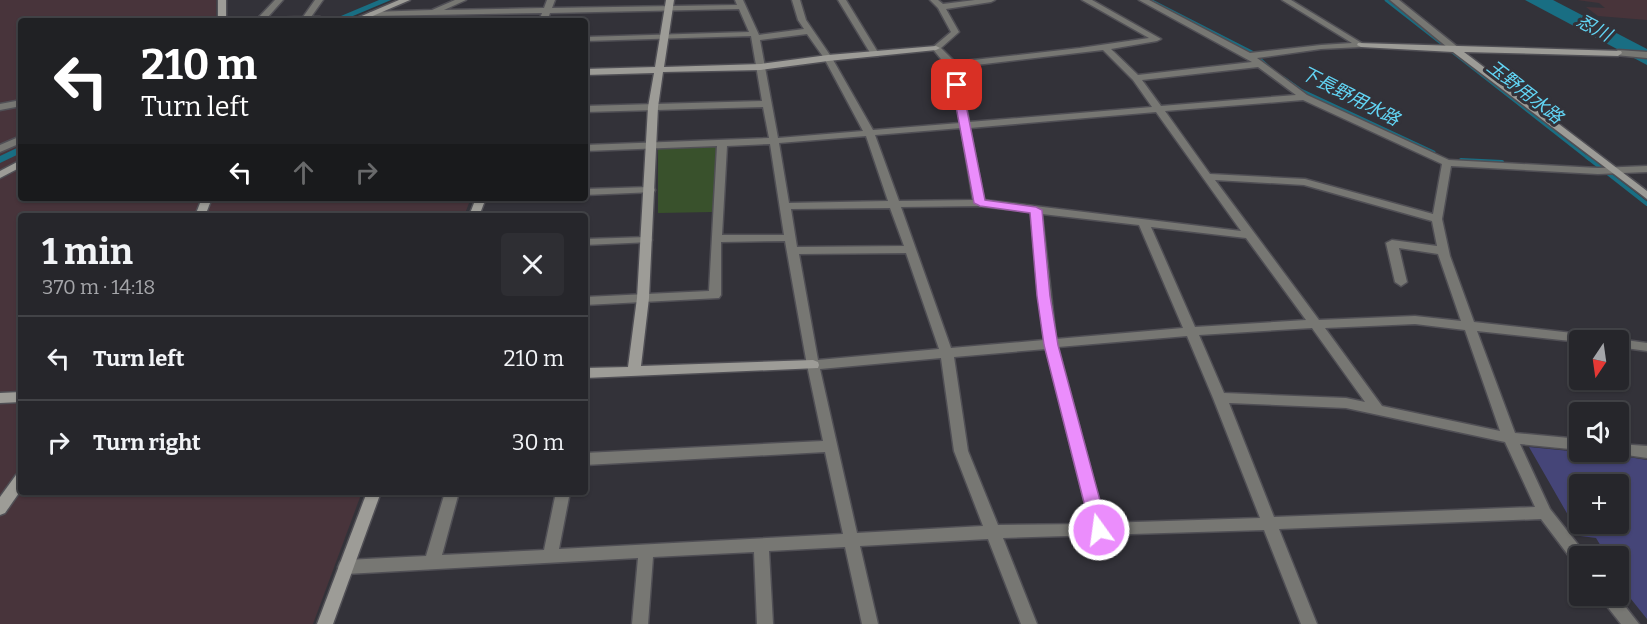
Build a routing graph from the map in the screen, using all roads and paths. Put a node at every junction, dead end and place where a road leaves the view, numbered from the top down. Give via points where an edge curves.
1 (222, 0) edge
2 (279, 0) edge
3 (319, 0) edge
4 (406, 0) edge
5 (462, 0) edge
6 (551, 0) edge
7 (796, 0) edge
8 (843, 0) edge
9 (934, 0) edge
10 (991, 0) edge
11 (1086, 0) edge
12 (1143, 0) edge
13 (1286, 0) edge
14 (1394, 0) edge
15 (740, 3) edge
16 (669, 4) edge
17 (941, 7) junction
18 (547, 11) junction
19 (371, 14) junction
20 (423, 17) edge
21 (222, 18) edge
22 (263, 18) edge
23 (307, 18) edge
24 (361, 18) edge
25 (395, 18) edge
26 (544, 18) edge
27 (810, 31) junction
28 (664, 36) junction
29 (755, 36) junction
30 (588, 39) edge
31 (1361, 45) junction
32 (936, 48) junction
33 (1106, 48) junction
34 (1454, 50) junction
35 (875, 54) junction
36 (1647, 55) edge
37 (1249, 56) junction
38 (828, 58) junction
39 (1258, 64) junction
40 (954, 65) junction
41 (761, 67) junction
42 (659, 69) junction
43 (588, 72) edge
44 (1136, 78) junction
45 (1304, 97) junction
46 (18, 104) edge
47 (767, 104) junction
48 (0, 107) edge
49 (653, 108) junction
50 (588, 109) edge
51 (1161, 110) junction
52 (964, 125) junction
53 (870, 134) junction
54 (18, 140) edge
55 (774, 141) junction
56 (722, 143) junction
57 (651, 146) junction
58 (588, 148) edge
59 (0, 149) edge
60 (1447, 163) junction
61 (18, 165) edge
62 (1647, 169) edge
63 (1607, 171) junction
64 (0, 175) edge
65 (1208, 177) junction
66 (650, 190) junction
67 (588, 192) edge
68 (1647, 196) edge
69 (894, 203) junction
70 (980, 203) junction
71 (785, 206) junction
72 (1036, 210) junction
73 (1437, 219) junction
74 (1144, 224) junction
75 (1250, 235) junction
76 (646, 240) junction
77 (716, 240) junction
78 (588, 242) edge
79 (791, 244) junction
80 (910, 249) junction
81 (1443, 251) junction
82 (1401, 282) dead end
83 (643, 298) junction
84 (588, 301) edge
85 (1316, 324) junction
86 (1471, 326) junction
87 (1192, 331) junction
88 (1569, 337) edge
89 (1051, 345) junction
90 (1629, 345) edge
91 (1647, 347) edge
92 (947, 354) junction
93 (813, 365) junction
94 (634, 371) junction
95 (588, 374) edge
96 (18, 397) edge
97 (0, 398) edge
98 (1220, 399) junction
99 (1377, 408) junction
100 (1510, 438) junction
101 (1569, 444) edge
102 (830, 446) junction
103 (1629, 450) edge
104 (1647, 452) edge
105 (588, 459) edge
106 (18, 483) edge
107 (373, 495) edge
108 (451, 495) edge
109 (562, 495) edge
110 (0, 509) edge
111 (1545, 513) junction
112 (1269, 523) junction
113 (1099, 530) junction
114 (994, 532) junction
115 (850, 541) junction
116 (762, 545) junction
117 (1570, 546) edge
118 (646, 551) junction
119 (550, 556) junction
120 (432, 562) junction
121 (346, 567) junction
122 (1616, 606) edge
123 (325, 624) edge
124 (640, 624) edge
125 (765, 624) edge
126 (870, 624) edge
127 (1029, 624) edge
128 (1308, 624) edge
129 (1631, 624) edge

1 - 21 street
2 - 22 street
3 - 23 street
4 - 19 street
5 - 20 street
6 - 18 street
7 - 27 street
8 - 35 street
9 - 17 street
10 - 17 street
11 - 33 street via 1157,39
12 - 37 street
13 - 31 street
14 - 34 street
15 - 16 street
15 - 29 street
16 - 18 street
16 - 28 street
17 - 32 street via 955,32
18 - 20 street
18 - 26 street
19 - 24 street
19 - 25 street
20 - 25 street
27 - 29 street
27 - 38 street
28 - 29 street
28 - 30 street
28 - 42 street
29 - 41 street
31 - 34 street
31 - 37 street
32 - 35 street
32 - 40 street
33 - 40 street
33 - 44 street
34 - 36 street
34 - 63 street
35 - 38 street
37 - 39 street
38 - 41 street
38 - 53 street
39 - 44 street
39 - 45 street
40 - 52 street
41 - 42 street
41 - 47 street
42 - 43 street
42 - 49 street
44 - 51 street
45 - 51 street
45 - 60 street
46 - 48 street
47 - 49 street
47 - 55 street
49 - 50 street
49 - 57 street
51 - 52 street
51 - 65 street
52 - 53 street
52 - 70 street
53 - 55 street
53 - 69 street
54 - 59 street
55 - 56 street
55 - 71 street
56 - 57 street
56 - 77 street
57 - 58 street
57 - 66 street
60 - 63 street
60 - 73 street
61 - 64 street
62 - 63 street
63 - 68 street
65 - 73 street via 1305,182
65 - 75 street
66 - 67 street
66 - 76 street
69 - 70 street
69 - 71 street
69 - 80 street
70 - 72 street
71 - 79 street
72 - 74 street
72 - 89 street
73 - 81 street
74 - 75 street
74 - 87 street
75 - 85 street
76 - 78 street
76 - 83 street
77 - 79 street
77 - 83 street via 715,295
79 - 80 street
79 - 93 street
80 - 92 street
81 - 82 street via 1392,243
81 - 86 street
83 - 84 street
83 - 94 street
85 - 86 street via 1415,320
85 - 87 street
85 - 99 street
86 - 88 street
86 - 100 street
87 - 89 street
87 - 98 street
89 - 92 street
89 - 113 street
90 - 91 street
92 - 93 street
92 - 114 street via 961,451
93 - 94 street
93 - 102 street
94 - 95 street
96 - 97 street
98 - 99 street via 1346,403
98 - 112 street
99 - 100 street
100 - 101 street
100 - 111 street
102 - 105 street
102 - 115 street
103 - 104 street
106 - 110 street
107 - 121 street
108 - 120 street
109 - 119 street
111 - 112 street
111 - 117 street
112 - 113 street
112 - 128 street
113 - 114 street
114 - 115 street
114 - 127 street
115 - 116 street
115 - 126 street
116 - 118 street
116 - 125 street
118 - 119 street
118 - 124 street
119 - 120 street
120 - 121 street
121 - 123 street
122 - 129 street

